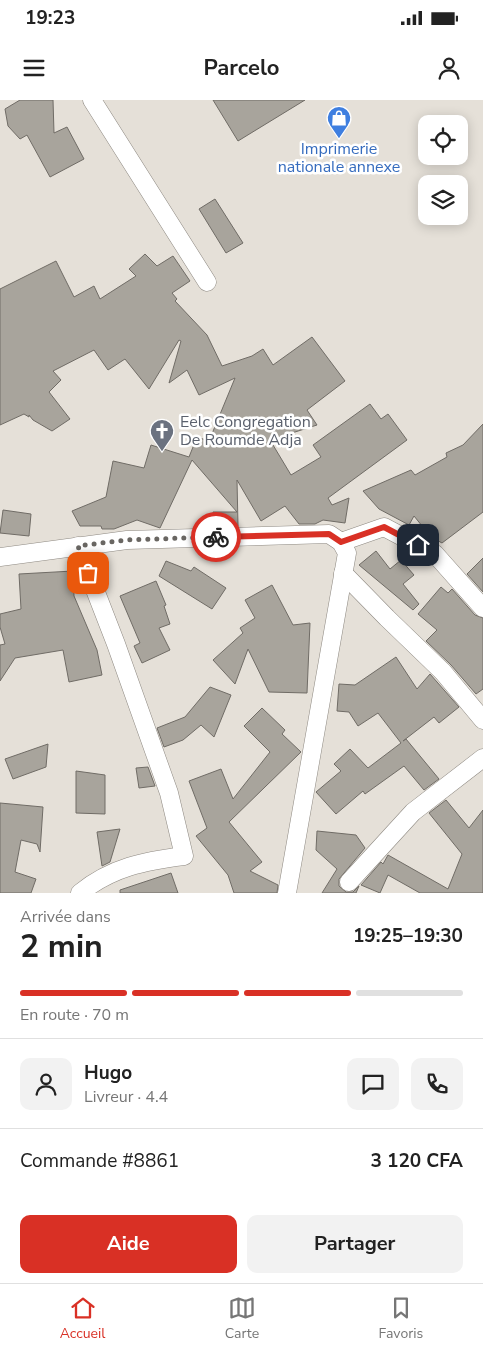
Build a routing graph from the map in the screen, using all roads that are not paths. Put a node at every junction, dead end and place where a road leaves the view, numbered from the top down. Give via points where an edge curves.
1 (92, 100) edge
2 (207, 282) dead end
3 (341, 542) junction
4 (78, 546) junction
5 (0, 556) edge
6 (343, 573) junction
7 (483, 608) edge
8 (483, 720) edge
9 (483, 758) edge
10 (349, 882) dead end
11 (80, 893) edge
12 (286, 893) edge

1 - 2 street
3 - 4 street via 329,534 126,540
3 - 6 street via 347,552
3 - 7 street via 384,527 435,554
4 - 5 street
4 - 11 street via 169,793 184,856 145,861 113,872
6 - 8 street via 443,672
6 - 12 street
9 - 10 street via 413,812

